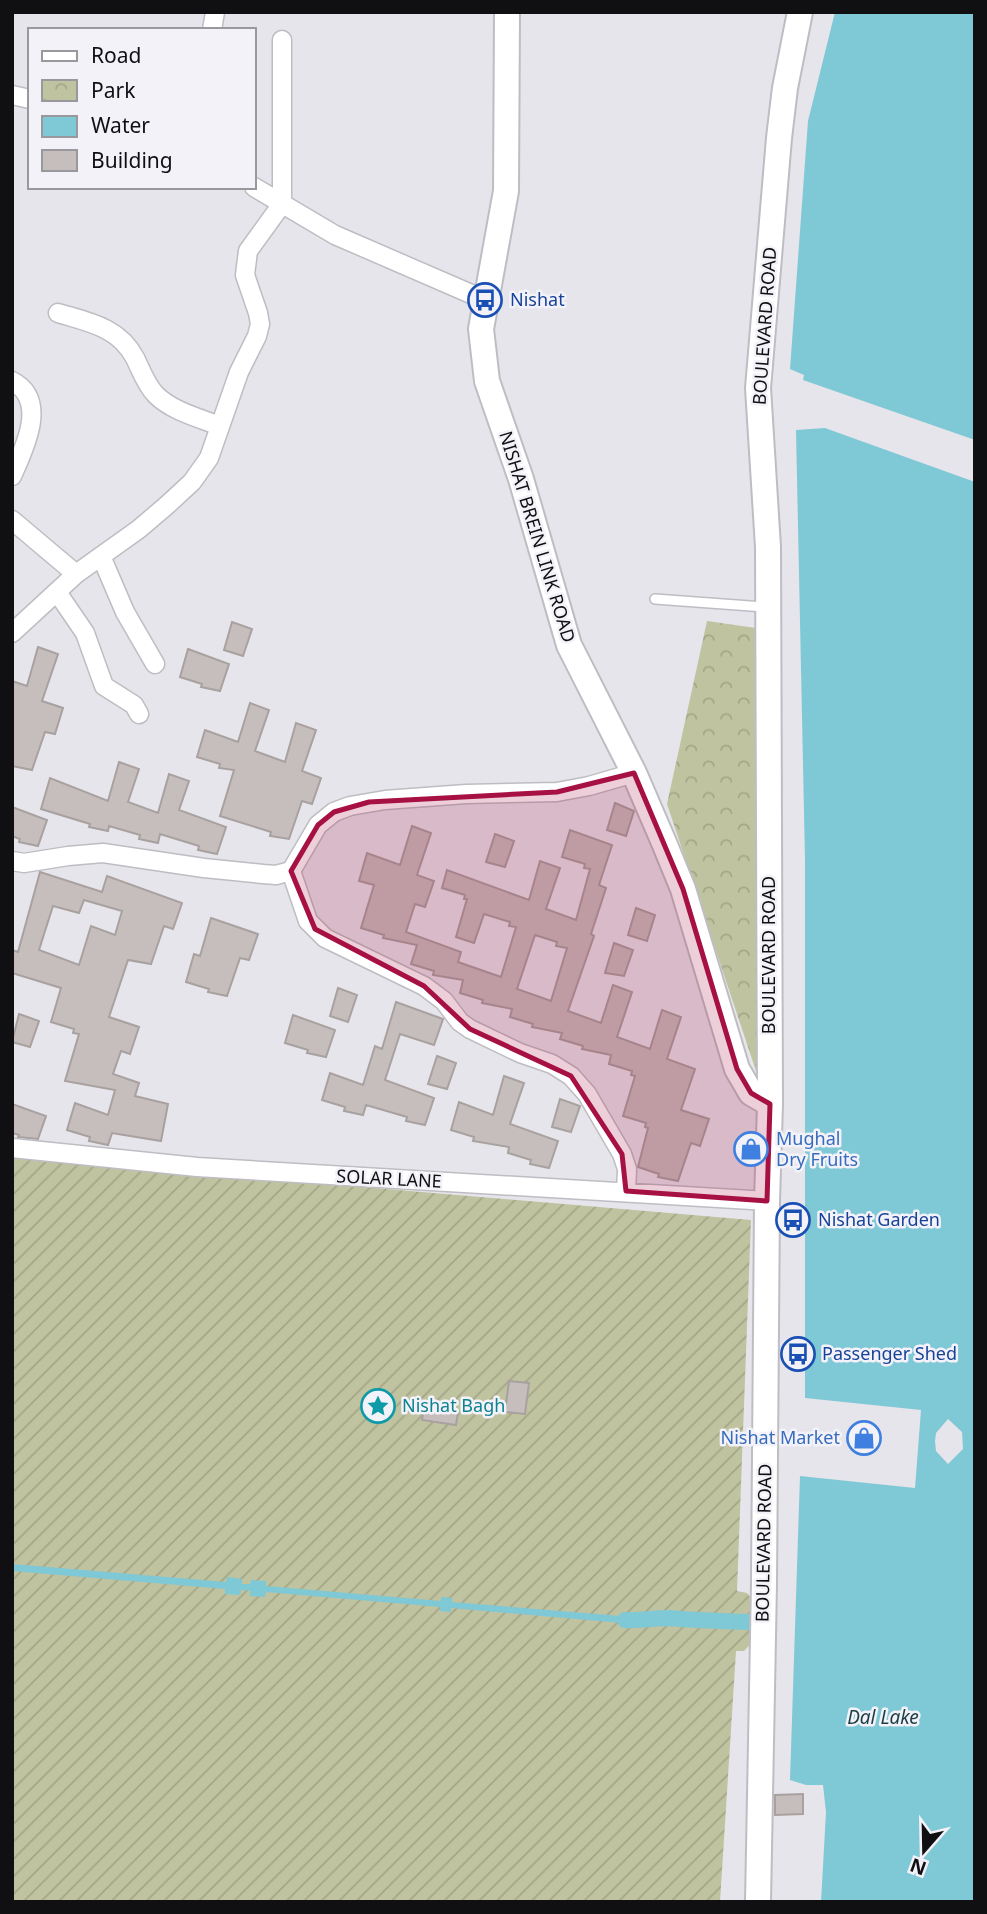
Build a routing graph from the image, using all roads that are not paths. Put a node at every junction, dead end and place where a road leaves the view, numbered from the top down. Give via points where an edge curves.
1 (507, 12) edge
2 (800, 12) edge
3 (282, 40) dead end
4 (256, 188) edge
5 (282, 204) junction
6 (485, 300) junction
7 (58, 313) dead end
8 (12, 381) edge
9 (220, 426) junction
10 (12, 477) edge
11 (12, 520) edge
12 (101, 556) junction
13 (76, 575) junction
14 (57, 592) junction
15 (655, 599) dead end
16 (767, 607) junction
17 (12, 633) edge
18 (155, 664) dead end
19 (139, 714) dead end
20 (634, 774) junction
21 (12, 861) edge
22 (291, 871) junction
23 (770, 1104) junction
24 (12, 1148) edge
25 (626, 1191) junction
26 (767, 1201) junction
27 (758, 1902) edge

1 - 6 main road, NISHAT BREIN LINK ROAD via 506,191
2 - 16 main road, BOULEVARD ROAD via 785,88 758,376
3 - 5 street
4 - 5 street
5 - 6 street via 335,235
5 - 9 street via 248,251 246,275 260,324
6 - 20 main road, NISHAT BREIN LINK ROAD via 481,329 487,381 521,479 560,620
7 - 9 street via 115,333 156,395
8 - 10 street via 27,394 31,421
9 - 12 street via 209,458 192,482
11 - 13 street
12 - 13 street
12 - 18 street via 125,612
13 - 14 street
14 - 17 street
14 - 19 street via 85,633 104,686 134,705
15 - 16 lane
16 - 23 main road, BOULEVARD ROAD
20 - 22 street via 557,792 385,800 350,806 334,811 318,825
20 - 23 main road, NISHAT BREIN LINK ROAD via 683,889 737,1069 751,1093
21 - 22 street via 103,853 263,874
22 - 25 street via 308,921 325,937 424,986 470,1029 571,1076 587,1094 622,1154
23 - 26 main road, BOULEVARD ROAD
24 - 25 street, SOLAR LANE via 197,1167
25 - 26 street, SOLAR LANE
26 - 27 main road, BOULEVARD ROAD

